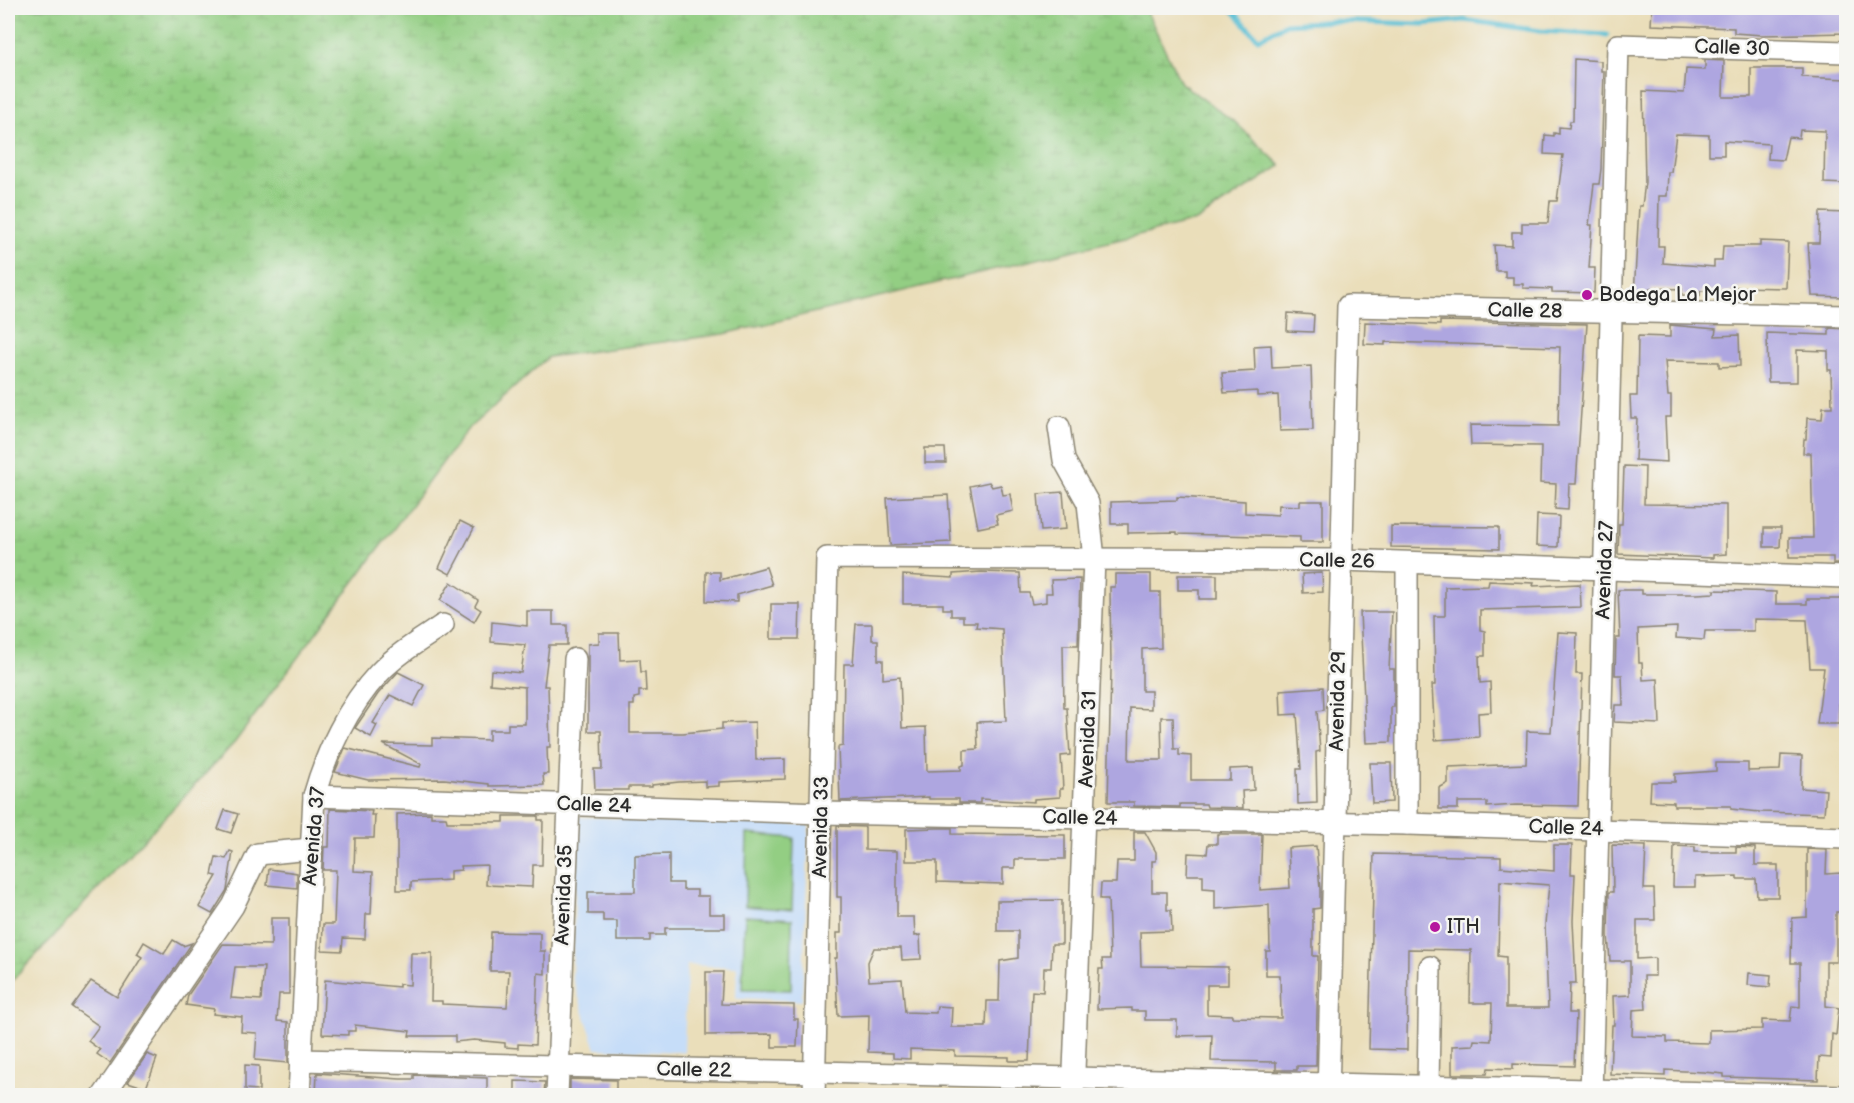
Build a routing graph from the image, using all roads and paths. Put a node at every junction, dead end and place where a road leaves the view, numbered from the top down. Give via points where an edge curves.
1 (1618, 45) joint
2 (1846, 52) edge
3 (1348, 306) joint
4 (1611, 313) junction
5 (1846, 316) edge
6 (1059, 427) dead end
7 (827, 558) joint
8 (1094, 559) junction
9 (1341, 560) junction
10 (1407, 563) junction
11 (1605, 571) junction
12 (1846, 577) edge
13 (443, 625) dead end
14 (575, 659) dead end
15 (314, 796) junction
16 (567, 805) junction
17 (821, 813) junction
18 (1085, 818) junction
19 (1335, 822) junction
20 (1407, 824) junction
21 (1598, 829) junction
22 (1846, 838) edge
23 (311, 849) junction
24 (1430, 967) dead end
25 (300, 1060) junction
26 (557, 1066) junction
27 (815, 1073) junction
28 (1428, 1086) junction
29 (1073, 1087) edge
30 (1328, 1090) edge
31 (1591, 1093) edge
32 (103, 1095) edge
33 (299, 1095) edge
34 (556, 1095) edge
35 (814, 1095) edge
36 (1844, 1095) edge

1 - 2 street, Calle 30
1 - 4 street, Avenida 27
3 - 4 street, Calle 28
3 - 9 street, Avenida 29
4 - 5 street, Calle 28
4 - 11 street, Avenida 27
6 - 8 street, Avenida 31 via 1064,460 1088,504
7 - 8 street, Calle 26
7 - 17 street, Avenida 33
8 - 9 street, Calle 26
8 - 18 street, Avenida 31
9 - 10 street, Calle 26
9 - 19 street, Avenida 29
10 - 11 street, Calle 26
10 - 20 street
11 - 12 street, Calle 26
11 - 21 street, Avenida 27
13 - 15 street, Avenida 37 via 378,674 323,764
14 - 16 street, Avenida 35
15 - 16 street, Calle 24
15 - 23 street, Avenida 37
16 - 17 street, Calle 24
16 - 26 street, Avenida 35
17 - 18 street, Calle 24
17 - 27 street, Avenida 33
18 - 19 street, Calle 24
18 - 29 street, Avenida 31
19 - 20 street, Calle 24
19 - 30 street, Avenida 29
20 - 21 street, Calle 24
21 - 22 street, Calle 24
21 - 31 street, Avenida 27
23 - 25 street, Avenida 37
23 - 32 street via 258,854 233,906
24 - 28 street
25 - 26 street, Calle 22
25 - 33 street, Avenida 37
26 - 27 street, Calle 22
26 - 34 street, Avenida 35
27 - 29 street, Calle 22
27 - 35 street, Avenida 33
28 - 30 street, Calle 22
28 - 31 street, Calle 22
29 - 30 street, Calle 22
31 - 36 street, Calle 22

